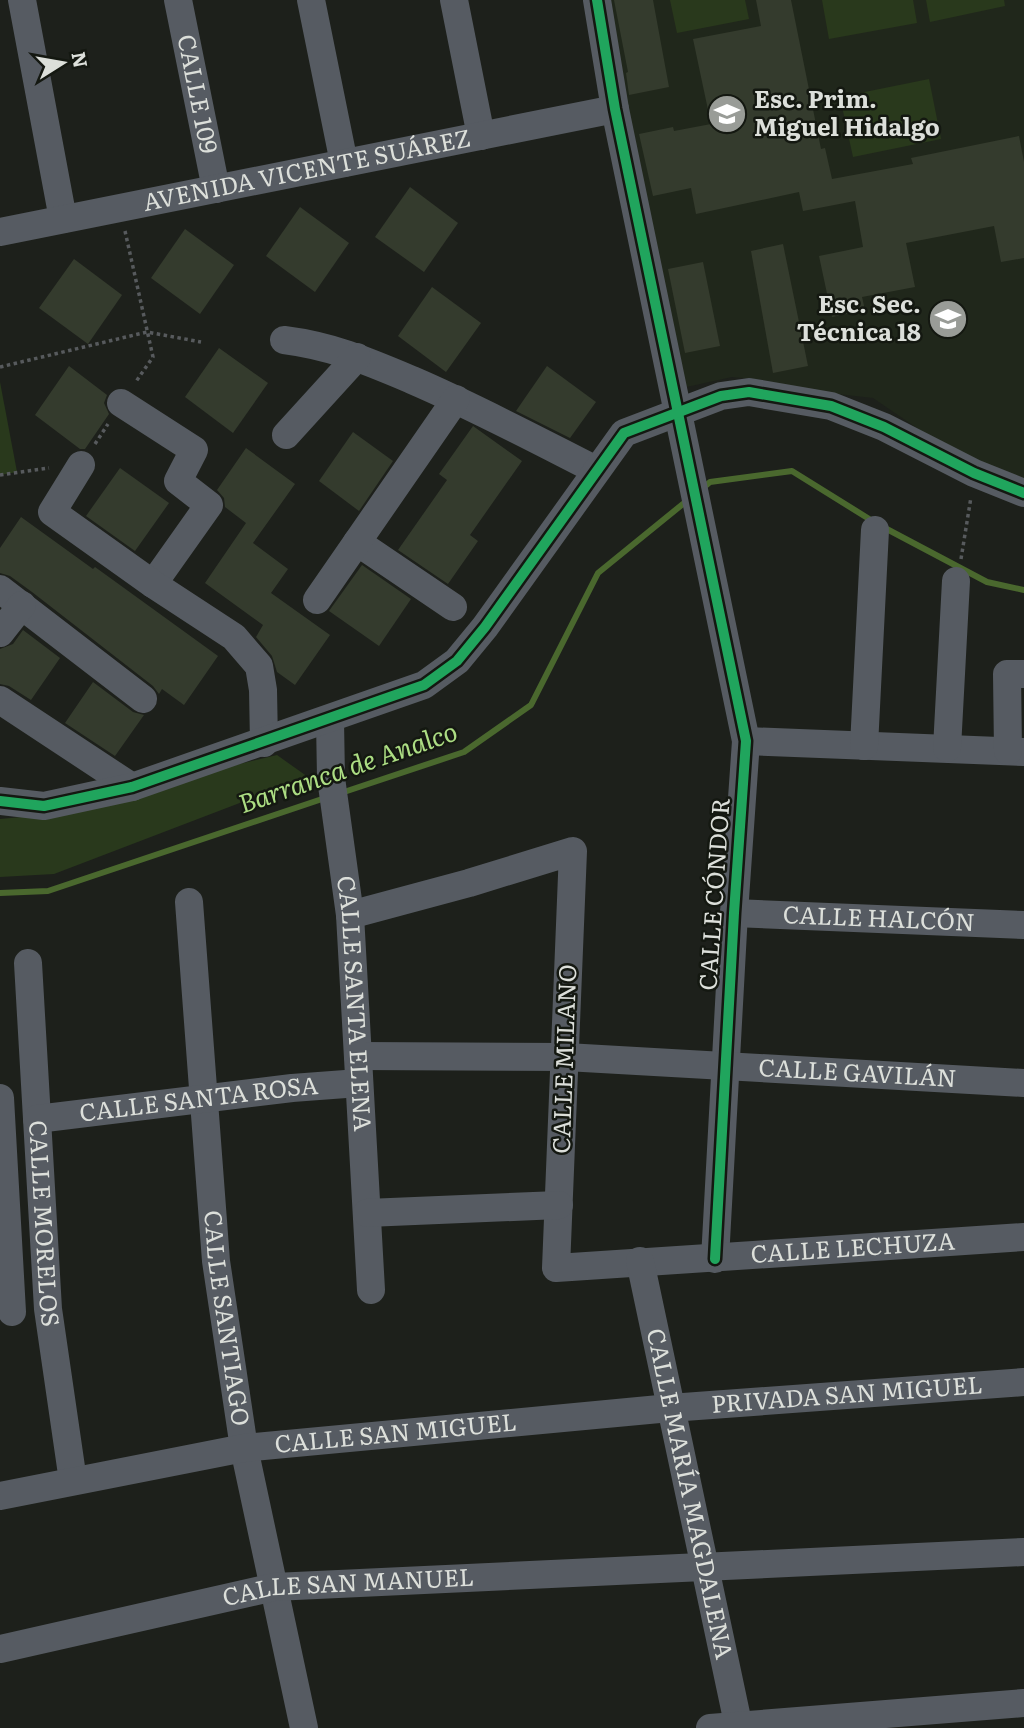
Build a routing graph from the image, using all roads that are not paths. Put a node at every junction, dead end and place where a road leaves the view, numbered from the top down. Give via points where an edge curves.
1 (22, 0) edge
2 (178, 0) edge
3 (311, 0) edge
4 (454, 0) edge
5 (597, 0) edge
6 (615, 109) junction
7 (481, 136) junction
8 (344, 163) junction
9 (216, 189) junction
10 (63, 219) junction
11 (0, 232) edge
12 (284, 340) dead end
13 (358, 357) junction
14 (456, 399) junction
15 (121, 403) road end
16 (678, 412) junction
17 (286, 435) dead end
18 (81, 465) road end
19 (596, 470) junction
20 (1024, 493) edge
21 (875, 530) dead end
22 (357, 542) junction
23 (957, 581) dead end
24 (153, 584) junction
25 (11, 597) edge
26 (317, 600) dead end
27 (453, 607) dead end
28 (0, 633) edge
29 (1024, 674) edge
30 (143, 699) dead end
31 (0, 700) edge
32 (330, 720) junction
33 (746, 741) junction
34 (264, 743) junction
35 (864, 746) junction
36 (947, 748) junction
37 (1016, 751) edge
38 (132, 787) junction
39 (0, 801) edge
40 (189, 902) dead end
41 (734, 913) junction
42 (350, 915) junction
43 (1024, 925) edge
44 (28, 963) dead end
45 (566, 1057) junction
46 (726, 1067) junction
47 (359, 1070) junction
48 (1024, 1083) edge
49 (0, 1098) edge
50 (202, 1098) junction
51 (37, 1119) junction
52 (559, 1205) junction
53 (367, 1213) junction
54 (1024, 1237) edge
55 (715, 1259) junction
56 (640, 1261) junction
57 (556, 1268) joint
58 (371, 1290) dead end
59 (48, 1309) junction
60 (6, 1312) edge
61 (1024, 1381) edge
62 (670, 1408) junction
63 (244, 1448) junction
64 (73, 1481) junction
65 (0, 1496) edge
66 (1024, 1552) edge
67 (704, 1566) junction
68 (274, 1587) junction
69 (0, 1649) edge
70 (1024, 1703) edge
71 (304, 1728) edge
72 (710, 1728) edge
73 (735, 1728) edge

1 - 10 street
2 - 9 street, CALLE 109
3 - 8 street
4 - 7 street
5 - 6 street, CALLE CÓNDOR
6 - 7 street, AVENIDA VICENTE SUÁREZ
6 - 16 street, CALLE CÓNDOR
7 - 8 street, AVENIDA VICENTE SUÁREZ
8 - 9 street, AVENIDA VICENTE SUÁREZ
9 - 10 street, AVENIDA VICENTE SUÁREZ
10 - 11 street, AVENIDA VICENTE SUÁREZ
12 - 13 street via 318,344
13 - 14 street
13 - 17 street
14 - 19 street
14 - 22 street
15 - 24 street via 194,450 178,481 209,505
16 - 19 street via 624,433
16 - 20 street via 721,396 749,392 831,405
16 - 33 street, CALLE CÓNDOR
18 - 24 street via 52,512
19 - 32 street via 457,661 424,685
21 - 35 street
22 - 26 street
22 - 27 street
23 - 36 street
24 - 34 street via 234,637 260,666
25 - 28 street
25 - 30 street
29 - 37 street via 1007,674
31 - 38 street
32 - 34 street
32 - 42 street, CALLE SANTA ELENA via 331,778
33 - 35 street
33 - 41 street, CALLE CÓNDOR
34 - 38 street
35 - 36 street
36 - 37 street
38 - 39 street via 44,806
40 - 50 street, CALLE SANTIAGO
41 - 43 street, CALLE HALCÓN
41 - 46 street, CALLE CÓNDOR
42 - 45 street, CALLE MILANO via 573,851
42 - 47 street, CALLE SANTA ELENA
44 - 51 street, CALLE MORELOS
45 - 46 street, CALLE GAVILÁN
45 - 47 street, CALLE SANTA ROSA
45 - 52 street, CALLE MILANO
46 - 48 street, CALLE GAVILÁN
46 - 55 street, CALLE CÓNDOR
47 - 50 street, CALLE SANTA ROSA via 292,1088
47 - 53 street, CALLE SANTA ELENA
49 - 60 street
50 - 51 street, CALLE SANTA ROSA
50 - 63 street, CALLE SANTIAGO via 216,1261
51 - 59 street, CALLE MORELOS
52 - 53 street
52 - 57 street, CALLE MILANO
53 - 58 street, CALLE SANTA ELENA
54 - 55 street, CALLE LECHUZA
55 - 56 street, CALLE LECHUZA
56 - 57 street, CALLE LECHUZA
56 - 62 street, CALLE MARÍA MAGDALENA
59 - 60 street
59 - 64 street, CALLE MORELOS
61 - 62 street, PRIVADA SAN MIGUEL
62 - 63 street, CALLE SAN MIGUEL
62 - 67 street, CALLE MARÍA MAGDALENA
63 - 64 street, CALLE SAN MIGUEL
63 - 68 street, CALLE SANTIAGO
64 - 65 street, CALLE SAN MIGUEL
66 - 67 street, CALLE SAN MANUEL
67 - 68 street, CALLE SAN MANUEL
67 - 73 street, CALLE MARÍA MAGDALENA
68 - 69 street, CALLE SAN MANUEL
68 - 71 street, CALLE SANTIAGO
70 - 73 street
72 - 73 street

